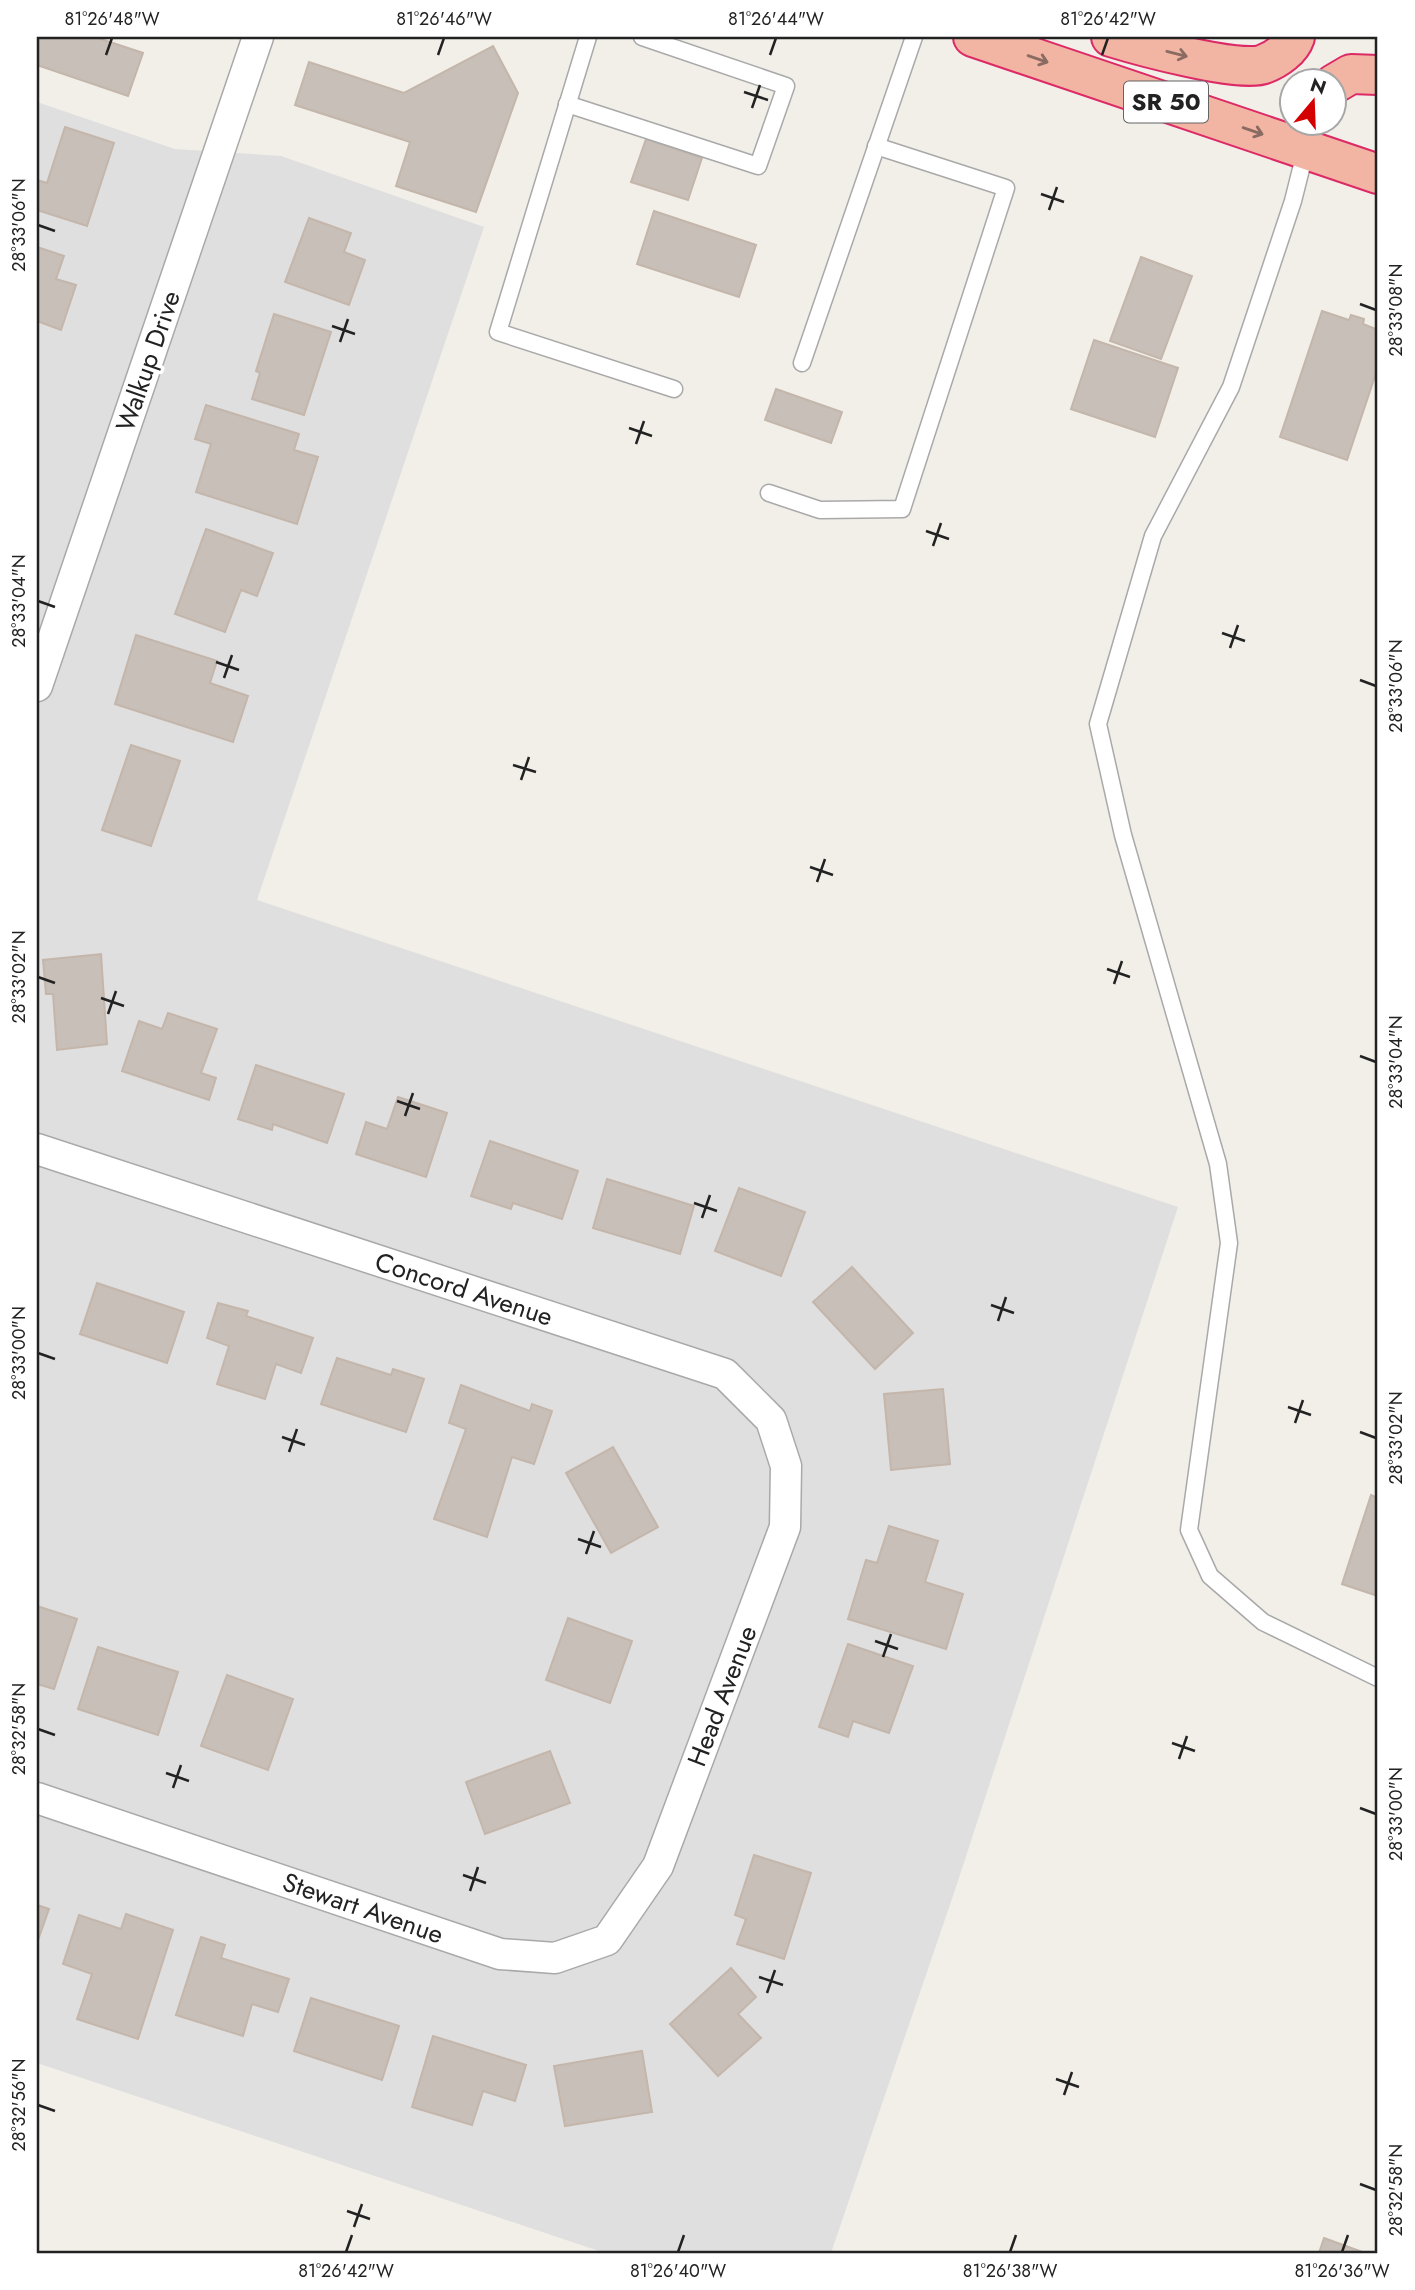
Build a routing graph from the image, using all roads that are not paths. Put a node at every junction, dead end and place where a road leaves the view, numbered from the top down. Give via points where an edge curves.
1 (258, 37) edge
2 (588, 37) edge
3 (642, 37) edge
4 (914, 37) edge
5 (973, 37) edge
6 (1111, 37) edge
7 (1295, 37) edge
8 (1378, 75) edge
9 (1348, 76) edge
10 (567, 104) junction
11 (1278, 126) edge
12 (1311, 136) edge
13 (876, 146) junction
14 (1378, 174) edge
15 (802, 363) dead end
16 (674, 389) dead end
17 (768, 493) dead end
18 (37, 685) edge
19 (37, 1149) edge
20 (785, 1527) joint
21 (1378, 1678) edge
22 (37, 1798) edge
23 (658, 1866) joint

1 - 18 street, Walkup Drive
2 - 10 lane
3 - 10 lane via 786,86 758,166
4 - 13 lane
5 -> 11 highway, SR 50
6 -> 7 highway via 1212,62 1262,66 1292,47
8 - 9 highway
10 - 16 lane via 498,332
12 - 14 highway, SR 50
12 - 21 lane via 1231,387 1153,536 1098,724 1123,835 1218,1164 1228,1243 1189,1530 1210,1576 1263,1622
13 - 15 lane
13 - 17 lane via 1006,188 902,509 820,510
19 - 20 street, Concord Avenue via 725,1374 771,1420 786,1465
20 - 23 street, Head Avenue
22 - 23 street, Stewart Avenue via 500,1954 555,1958 607,1940

